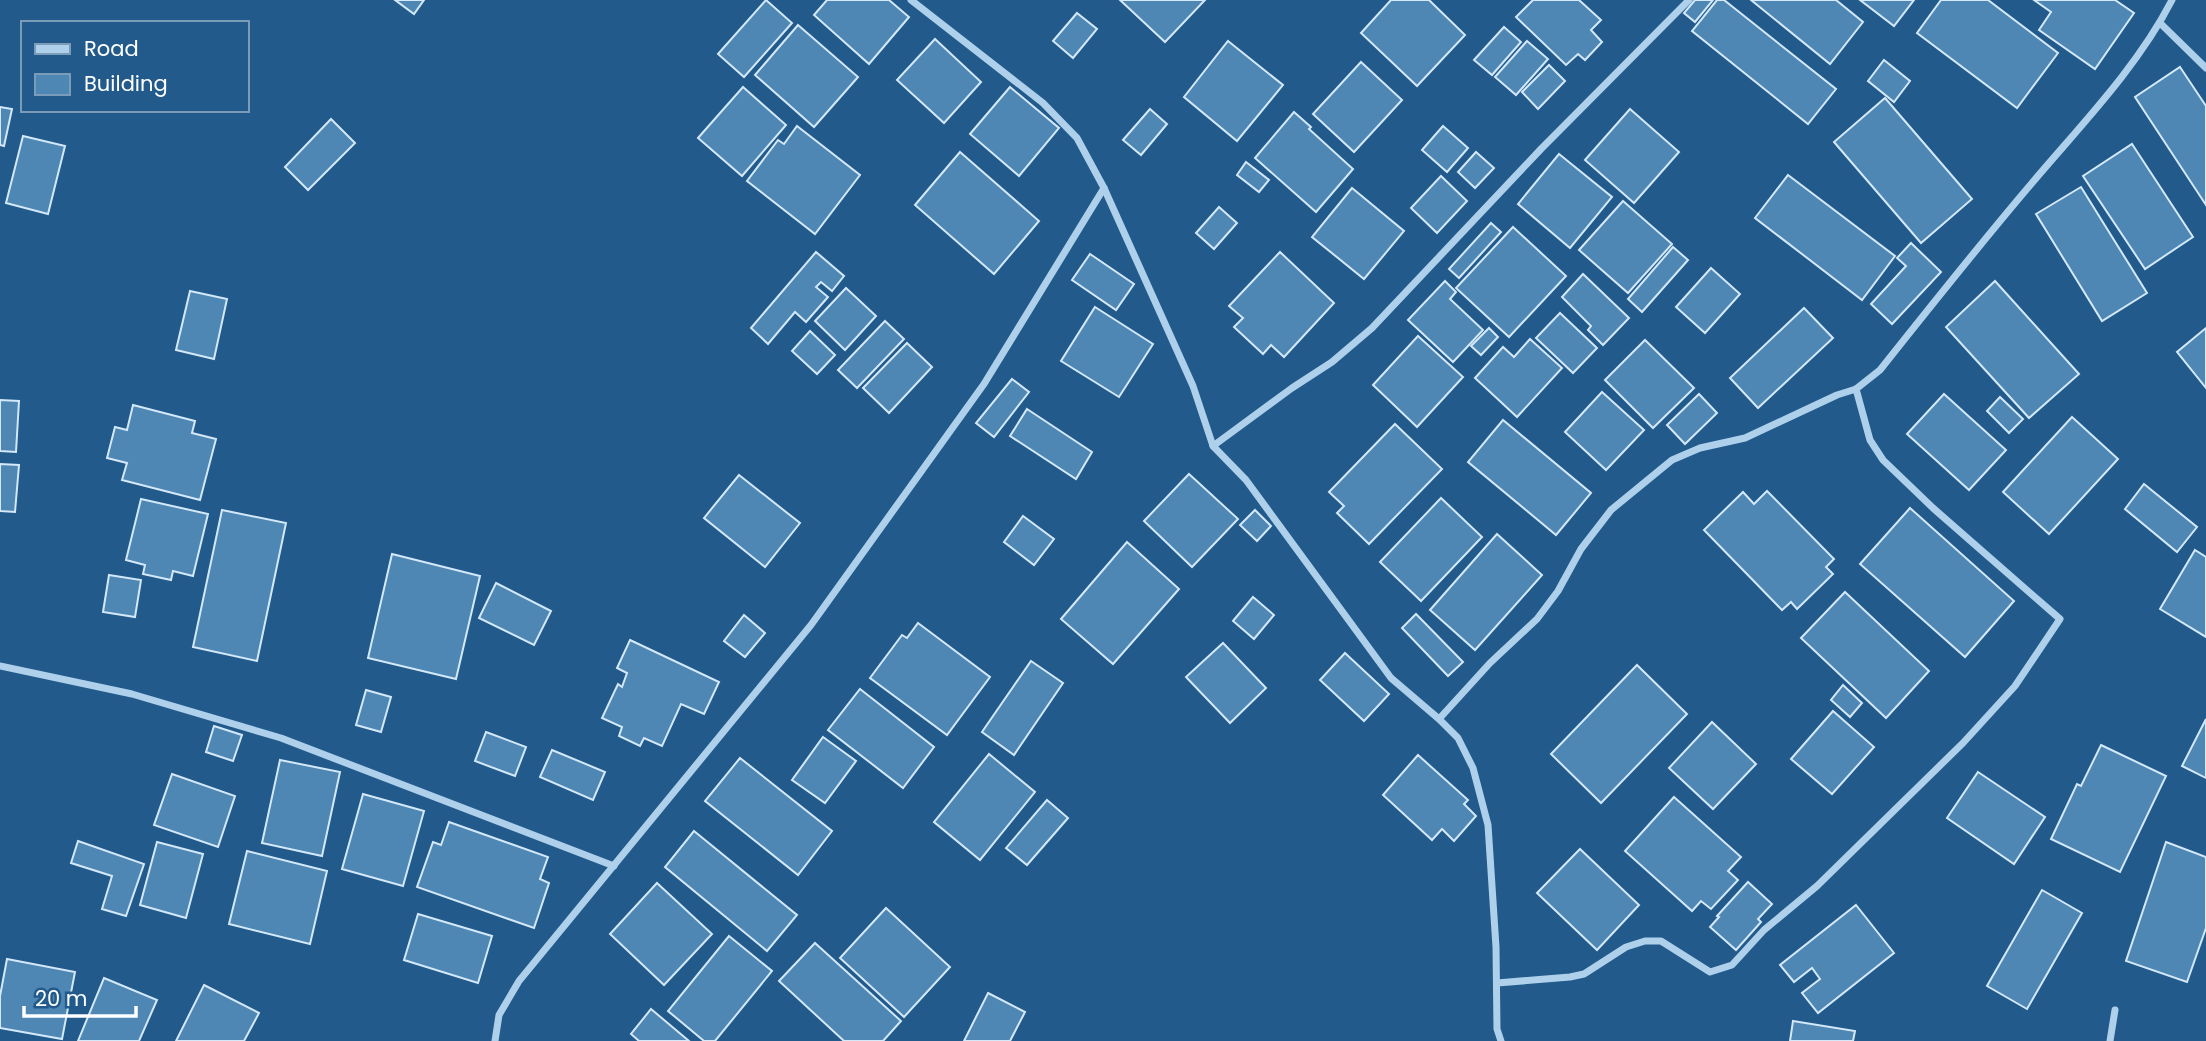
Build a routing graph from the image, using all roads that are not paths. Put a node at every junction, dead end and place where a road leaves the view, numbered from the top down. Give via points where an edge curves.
1 (911, 0) edge
2 (1689, 0) edge
3 (2172, 0) edge
4 (2160, 23) junction
5 (2206, 68) edge
6 (1104, 188) junction
7 (1856, 389) junction
8 (1213, 446) junction
9 (0, 666) edge
10 (1439, 719) junction
11 (614, 866) junction
12 (1497, 983) junction
13 (2115, 1010) dead end
14 (495, 1041) edge
15 (1501, 1041) edge
16 (2110, 1041) edge

1 - 6 street via 1043,103 1077,138
2 - 8 street via 1372,328
3 - 4 street
4 - 5 street
4 - 7 street via 2121,79 1880,370
6 - 8 street via 1193,386
6 - 11 street via 984,384 811,625
7 - 10 street via 1745,438 1672,460 1611,510 1537,619
7 - 12 street via 1870,440 1883,460 2060,619 2015,686 1963,743 1817,886 1763,930 1732,965 1710,972 1661,941 1644,941 1584,974
8 - 10 street via 1246,480 1391,678
9 - 11 street via 132,694 281,737
10 - 12 street via 1458,738 1473,768 1488,825
11 - 14 street via 519,981 499,1015
12 - 15 street
13 - 16 street

